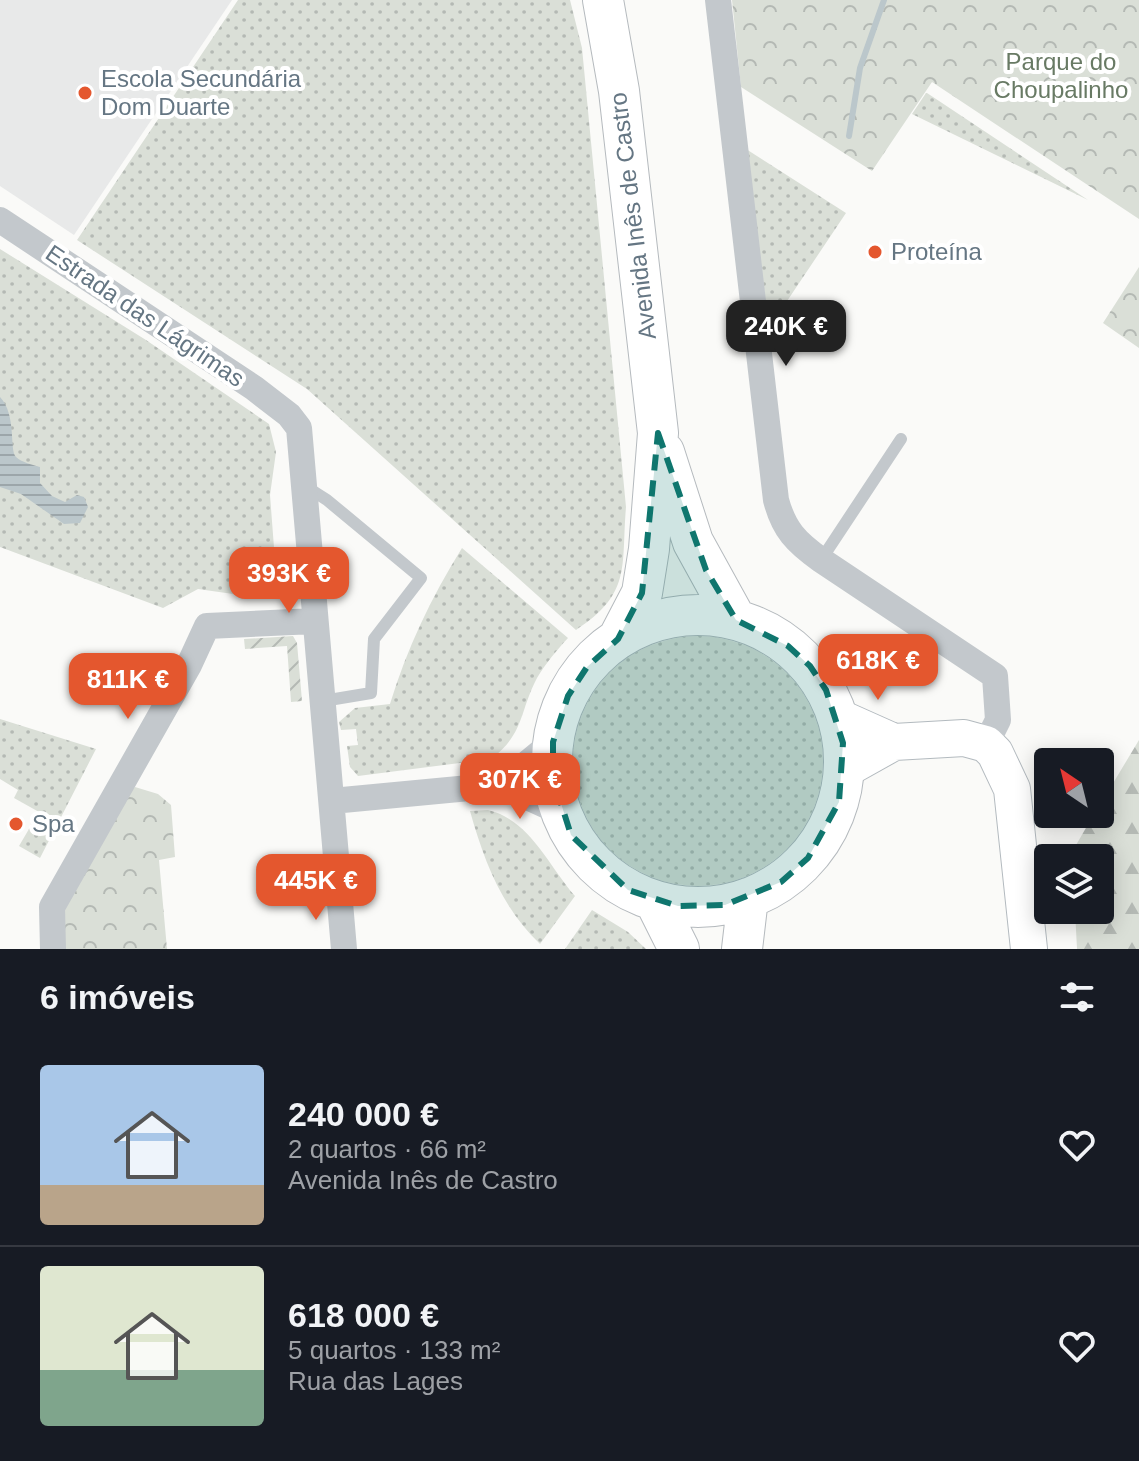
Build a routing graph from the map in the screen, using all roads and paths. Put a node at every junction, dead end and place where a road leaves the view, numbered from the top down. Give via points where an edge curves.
1 (603, 0) edge
2 (718, 0) edge
3 (0, 220) edge
4 (658, 433) junction
5 (901, 439) dead end
6 (305, 486) junction
7 (821, 560) junction
8 (736, 620) junction
9 (315, 621) junction
10 (618, 639) junction
11 (323, 701) junction
12 (838, 717) junction
13 (553, 742) junction
14 (894, 742) junction
15 (986, 744) junction
16 (844, 770) junction
17 (501, 785) junction
18 (332, 801) junction
19 (560, 812) junction
20 (748, 898) junction
21 (655, 901) junction
22 (53, 949) edge
23 (344, 949) edge
24 (679, 949) edge
25 (742, 949) edge
26 (1029, 949) edge

1 - 4 main road, Avenida Inês de Castro via 619,91
2 - 7 street via 776,500 782,524 794,540
3 - 6 street, Estrada das Lágrimas via 289,415 299,428
4 - 8 main road, Avenida Inês de Castro via 693,542
4 - 10 main road, Avenida Inês de Castro via 642,593
5 - 7 lane
6 - 9 street
6 - 11 lane via 421,578 374,639 371,693
7 - 15 street via 995,676 998,720
8 - 10 main road via 675,617
8 - 12 main road via 788,646 826,690
9 - 11 street
9 - 22 street via 207,626 52,907
10 - 13 main road via 587,667 568,696
11 - 18 street
12 - 14 main road
12 - 16 main road
13 - 17 street
13 - 19 main road
14 - 15 main road via 964,738
14 - 16 main road
15 - 26 main road via 1003,763 1012,789
16 - 20 main road via 839,802 808,858 781,882
17 - 18 street
17 - 19 street
18 - 23 street
19 - 21 main road via 586,856 628,890
20 - 21 main road via 701,908
20 - 25 main road
21 - 24 main road

